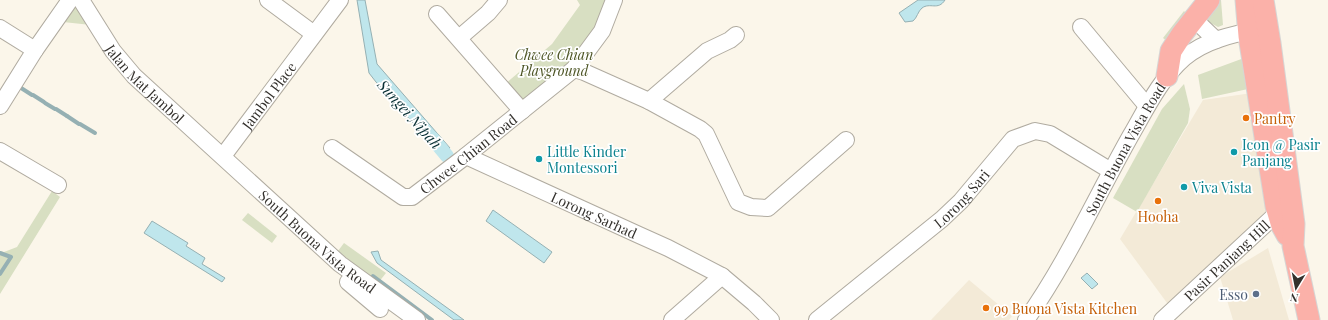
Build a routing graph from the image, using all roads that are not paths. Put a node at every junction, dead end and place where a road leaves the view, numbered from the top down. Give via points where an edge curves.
1 (70, 0) edge
2 (268, 0) edge
3 (340, 0) edge
4 (499, 0) edge
5 (614, 0) edge
6 (1209, 0) edge
7 (1246, 0) edge
8 (1263, 0) edge
9 (86, 2) edge
10 (438, 14) dead end
11 (1194, 20) junction
12 (1081, 27) dead end
13 (0, 28) edge
14 (1258, 30) junction
15 (314, 34) junction
16 (736, 35) dead end
17 (458, 38) junction
18 (1216, 40) junction
19 (35, 50) junction
20 (574, 69) junction
21 (1167, 76) junction
22 (131, 84) dead end
23 (649, 101) junction
24 (0, 106) edge
25 (1147, 106) junction
26 (522, 111) junction
27 (846, 140) dead end
28 (332, 148) dead end
29 (0, 151) edge
30 (223, 156) junction
31 (466, 156) junction
32 (1110, 171) junction
33 (58, 185) dead end
34 (1284, 207) junction
35 (722, 276) junction
36 (380, 309) dead end
37 (417, 320) edge
38 (672, 320) edge
39 (771, 320) edge
40 (817, 320) edge
41 (1026, 320) edge
42 (1162, 320) edge
43 (1309, 320) edge

1 - 19 street
2 - 15 street
3 - 15 street, Jambol Place
4 - 17 street via 488,13
5 - 20 street, Chwee Chian Road via 602,31
6 - 11 main road
7 - 14 main road
8 - 14 main road
9 - 30 street, Jalan Mat Jambol via 113,51 134,76
10 - 17 street, Chwee Chian Road
11 - 18 street
11 - 21 main road via 1171,51
12 - 25 street
13 - 19 street
14 - 18 street, South Buona Vista Road
14 - 34 main road
15 - 30 street, Jambol Place
16 - 23 street via 707,51
17 - 26 street, Chwee Chian Road
18 - 21 street, South Buona Vista Road via 1184,58
19 - 24 street
20 - 23 street
20 - 26 street, Chwee Chian Road
21 - 25 street, South Buona Vista Road
22 - 36 street via 276,219
23 - 27 street via 706,134 738,202 751,207 768,208
25 - 32 street, South Buona Vista Road
26 - 31 street, Chwee Chian Road
28 - 31 street, Chwee Chian Road via 403,197 412,197
29 - 33 street
30 - 37 street, South Buona Vista Road via 340,264
31 - 35 street, Lorong Sarhad via 668,248
32 - 40 street, Lorong Sari via 1045,132 1035,130 1013,139 961,201 942,219
32 - 41 street, South Buona Vista Road via 1058,272
34 - 42 street, Pasir Panjang Hill
34 - 43 main road via 1282,226 1292,246
35 - 38 street
35 - 39 street, Lorong Sarhad

